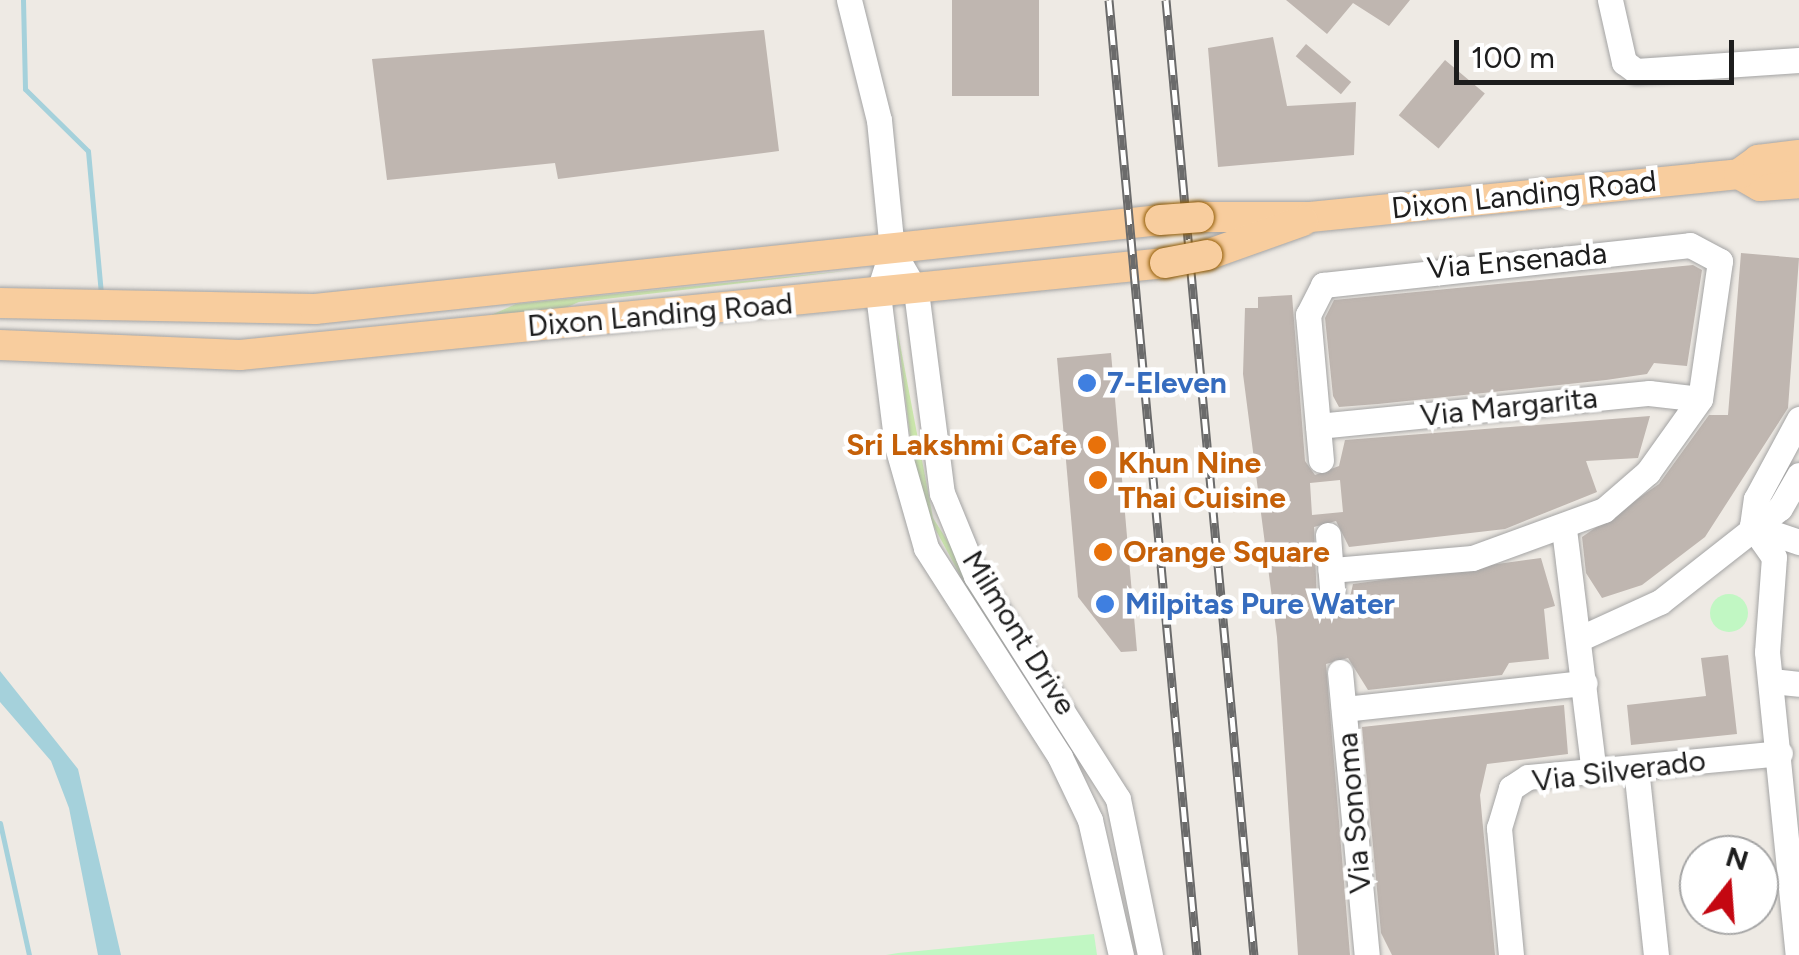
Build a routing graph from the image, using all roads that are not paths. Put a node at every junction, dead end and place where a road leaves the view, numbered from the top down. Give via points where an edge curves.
1 (848, 0) edge
2 (1610, 0) edge
3 (1799, 60) edge
4 (1799, 156) edge
5 (1738, 174) junction
6 (1799, 183) edge
7 (1310, 217) junction
8 (892, 250) junction
9 (916, 291) junction
10 (878, 294) junction
11 (0, 303) edge
12 (0, 345) edge
13 (1700, 400) junction
14 (1799, 419) edge
15 (1318, 426) junction
16 (1321, 460) dead end
17 (1799, 475) edge
18 (1752, 526) junction
19 (1564, 530) junction
20 (1328, 535) dead end
21 (1799, 542) edge
22 (1331, 570) junction
23 (1333, 602) dead end
24 (1581, 638) junction
25 (1340, 672) dead end
26 (1772, 681) junction
27 (1585, 684) junction
28 (1799, 684) edge
29 (1344, 709) junction
30 (1780, 753) junction
31 (1636, 768) junction
32 (1594, 772) junction
33 (1120, 955) edge
34 (1150, 955) edge
35 (1367, 955) edge
36 (1512, 955) edge
37 (1656, 955) edge
38 (1798, 955) edge

1 - 8 street, Milmont Drive via 880,120
2 - 3 street via 1624,62 1636,71
4 - 5 main road, Dixon Landing Road via 1758,160
5 - 6 main road, Dixon Landing Road via 1760,186
5 - 7 main road, Dixon Landing Road
7 - 8 main road, Dixon Landing Road, bridge via 1160,220
7 - 9 main road, Dixon Landing Road, bridge via 1166,263
8 - 9 street, Milmont Drive
8 - 10 street, Milmont Drive
8 - 11 main road, Dixon Landing Road via 315,308
9 - 10 main road, Dixon Landing Road
9 - 34 street, Milmont Drive via 942,493 976,576 1118,800
10 - 12 main road, Dixon Landing Road via 240,355
10 - 33 street, Milmont Drive via 897,446 926,548 1060,757 1090,820
13 - 15 street, Via Margarita via 1649,393
13 - 15 street, Via Ensenada via 1722,276 1712,250 1690,245 1323,285 1308,315
13 - 19 street via 1648,472
14 - 18 street via 1756,499
15 - 16 street
17 - 18 street via 1780,508
18 - 21 street
18 - 24 street via 1644,612
18 - 26 street via 1774,557
19 - 22 street via 1472,558
19 - 24 street
20 - 22 street
22 - 23 street
24 - 27 street
25 - 29 street, Via Sonoma
26 - 28 street
26 - 30 street
27 - 29 street
27 - 32 street
29 - 35 street, Via Sonoma
30 - 31 street, Via Silverado
30 - 38 street
31 - 32 street, Via Silverado
31 - 37 street
32 - 36 street, Via Silverado via 1528,777 1499,807

